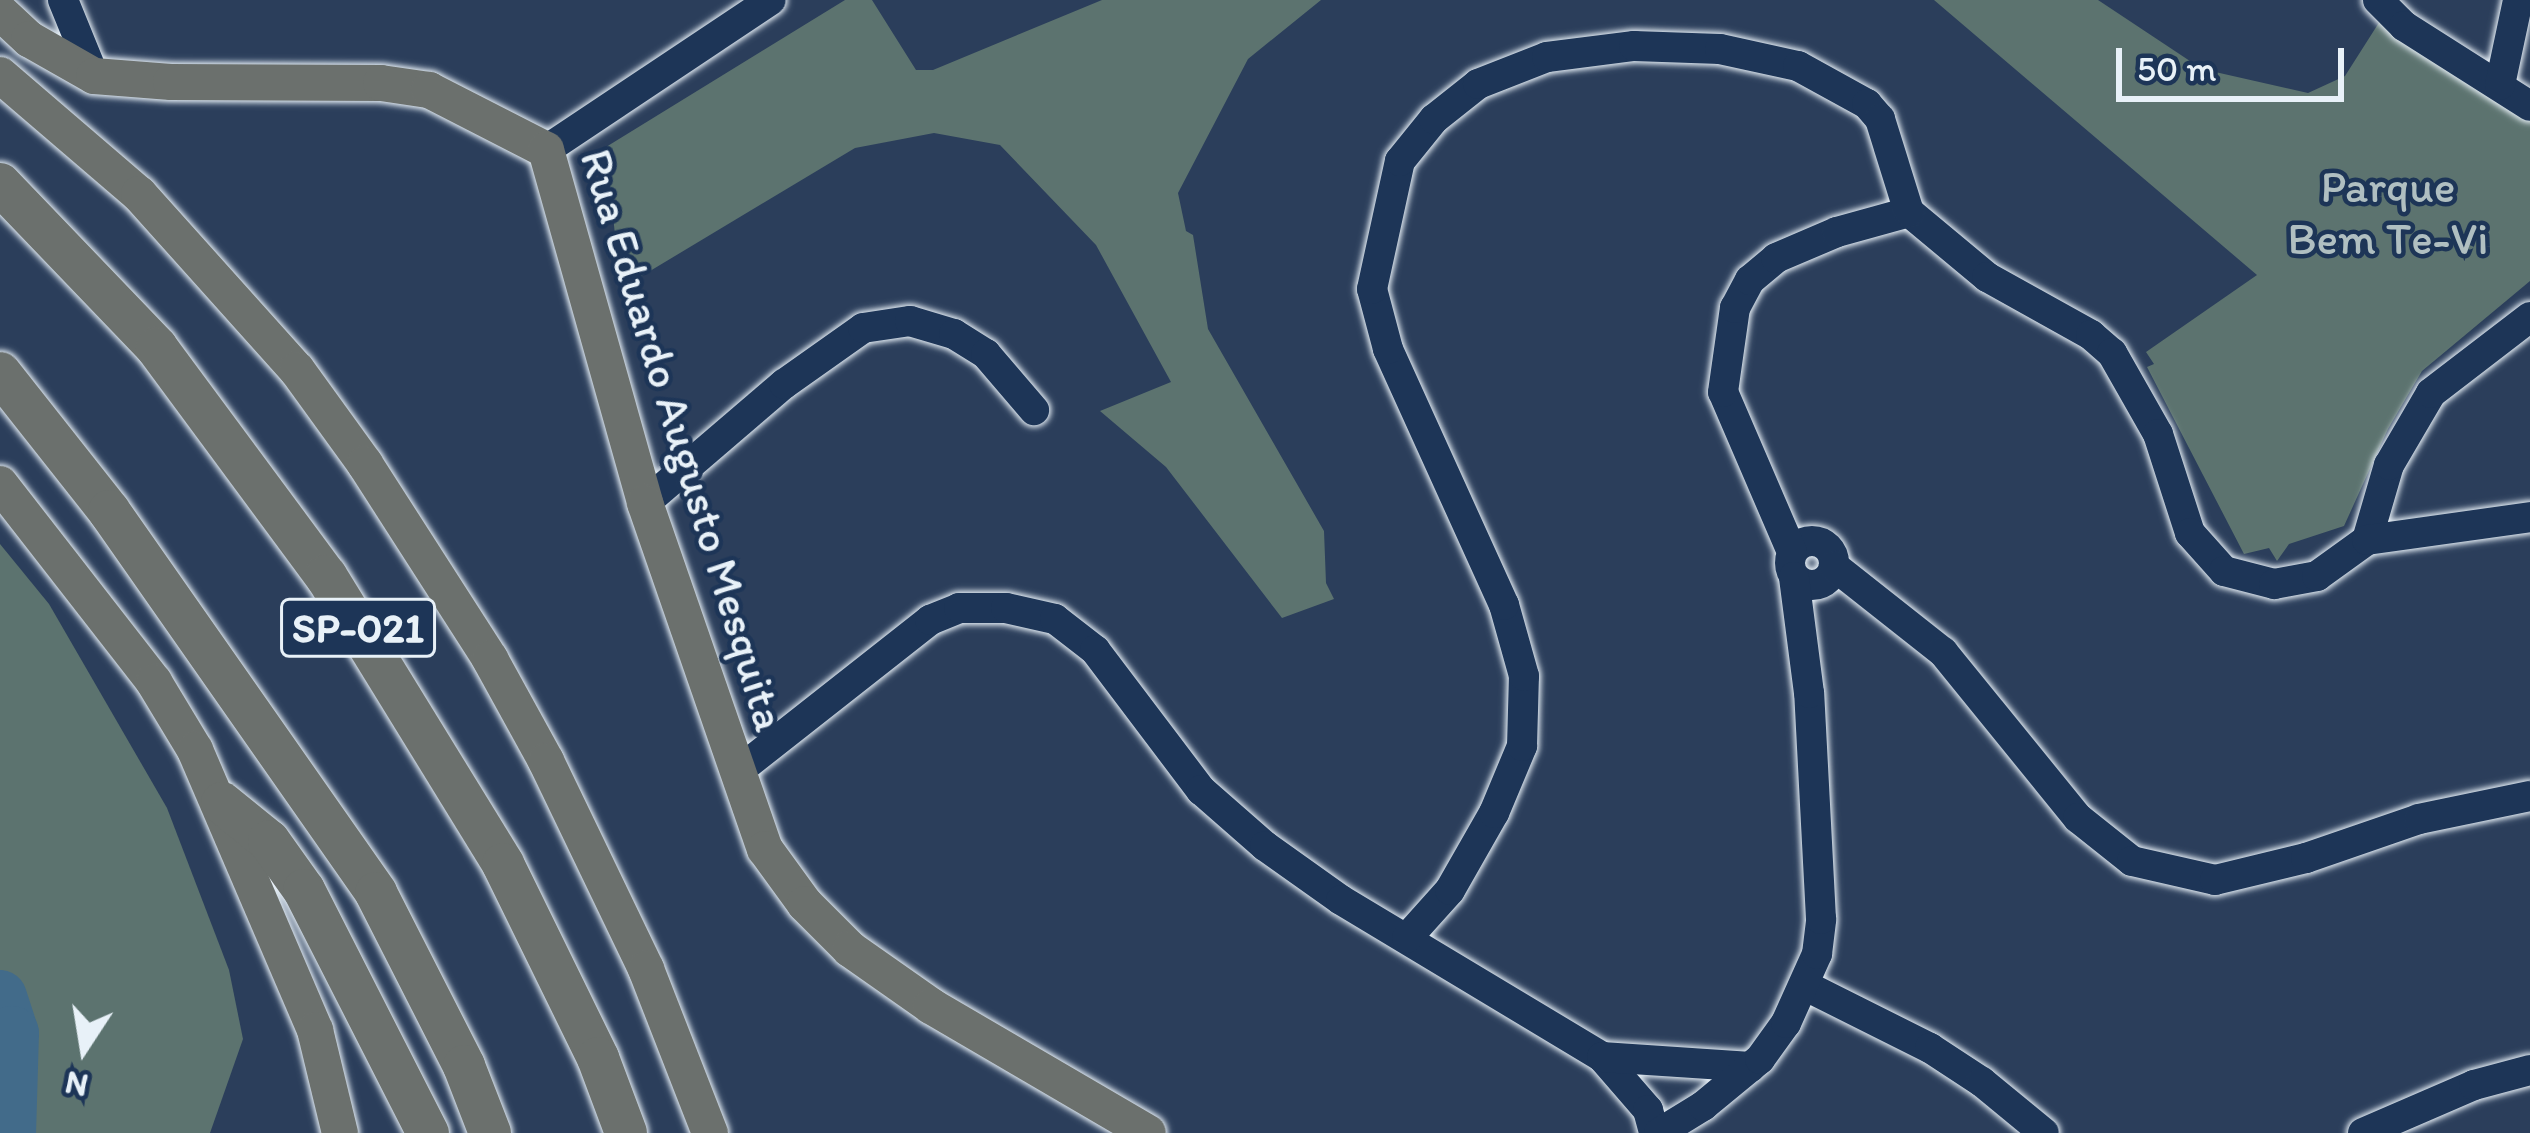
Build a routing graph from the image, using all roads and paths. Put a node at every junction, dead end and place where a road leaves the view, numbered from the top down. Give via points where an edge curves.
1 (63, 0) edge
2 (771, 0) edge
3 (2378, 0) edge
4 (2518, 0) edge
5 (0, 12) edge
6 (0, 74) edge
7 (94, 76) junction
8 (2500, 85) junction
9 (2530, 106) edge
10 (546, 150) junction
11 (0, 184) edge
12 (1909, 212) junction
13 (2530, 317) edge
14 (0, 373) edge
15 (1034, 410) dead end
16 (0, 484) edge
17 (645, 503) junction
18 (2530, 517) edge
19 (2367, 540) junction
20 (1793, 564) junction
21 (737, 772) junction
22 (2530, 796) edge
23 (222, 803) junction
24 (1407, 938) junction
25 (1806, 986) junction
26 (1602, 1057) junction
27 (1751, 1066) junction
28 (2530, 1070) edge
29 (340, 1133) edge
30 (428, 1133) edge
31 (490, 1133) edge
32 (626, 1133) edge
33 (710, 1133) edge
34 (1148, 1133) edge
35 (1656, 1133) edge
36 (2044, 1133) edge
37 (2363, 1133) edge

1 - 7 street
2 - 10 street
3 - 8 street via 2404,26
4 - 8 street
5 - 7 main road, Rua Eduardo Augusto Mesquita
6 - 33 main road via 139,194 297,370 365,464 546,761 646,970
7 - 10 main road, Rua Eduardo Augusto Mesquita via 429,90
8 - 9 street
10 - 17 main road, Rua Eduardo Augusto Mesquita
11 - 32 highway, SP-021 via 158,347 326,576 503,864
12 - 19 street via 1987,277 2112,353 2158,434 2189,533 2224,571 2274,584 2318,576
12 - 20 street via 1776,258 1750,280 1735,308 1724,392
12 - 24 street via 1880,119 1867,104 1798,66 1720,49 1634,46 1547,57 1478,84 1434,119 1400,161 1372,290 1388,349 1504,605 1524,676 1522,746 1494,813 1450,890
13 - 19 street via 2431,393 2389,465
14 - 31 highway, SP-021 via 109,511 376,892
15 - 17 street via 986,354 954,334 910,321 863,328
16 - 23 main road via 154,682
17 - 21 main road, Rua Eduardo Augusto Mesquita
18 - 19 street
20 - 22 street via 1820,584 1834,566 1943,652 2078,818 2132,861 2215,880
20 - 25 street via 1821,919
21 - 24 street via 929,620 959,608 1055,619 1095,650 1201,790 1264,846
21 - 34 main road, Rua Eduardo Augusto Mesquita via 765,849 850,949
23 - 29 main road via 315,1030
23 - 30 highway via 269,841 304,890
24 - 26 street
25 - 27 street
25 - 36 street via 1930,1048
26 - 27 street
26 - 35 street via 1648,1110
27 - 35 street
28 - 37 street

